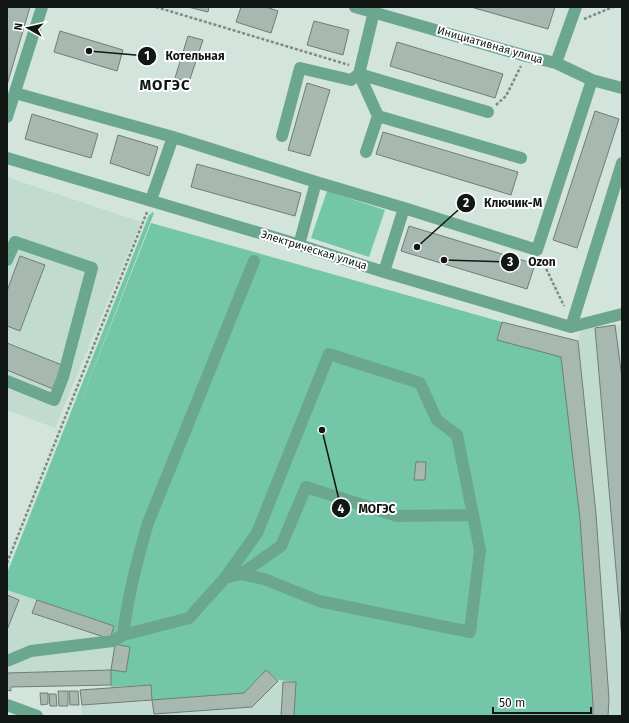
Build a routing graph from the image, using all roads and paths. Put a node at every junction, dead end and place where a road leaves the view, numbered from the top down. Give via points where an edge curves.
1 (42, 7) edge
2 (156, 7) edge
3 (355, 7) edge
4 (576, 7) edge
5 (613, 7) edge
6 (375, 10) edge
7 (570, 24) junction
8 (526, 56) junction
9 (556, 63) junction
10 (360, 71) junction
11 (592, 80) junction
12 (622, 88) edge
13 (16, 93) junction
14 (488, 112) joint
15 (378, 116) junction
16 (7, 118) edge
17 (282, 136) dead end
18 (173, 137) junction
19 (366, 152) dead end
20 (7, 158) edge
21 (521, 158) dead end
22 (622, 163) edge
23 (316, 182) junction
24 (151, 200) junction
25 (404, 208) junction
26 (299, 245) junction
27 (537, 250) junction
28 (7, 260) edge
29 (254, 261) dead end
30 (384, 272) junction
31 (622, 314) edge
32 (571, 327) junction
33 (7, 381) edge
34 (473, 515) junction
35 (7, 564) edge
36 (241, 574) junction
37 (225, 578) junction
38 (123, 635) junction
39 (7, 661) edge
40 (7, 705) edge
41 (37, 716) edge

1 - 13 street
2 - 10 path
3 - 6 street, Инициативная улица
4 - 7 street
5 - 7 path
6 - 8 street, Инициативная улица
6 - 10 street
7 - 9 street
8 - 9 street, Инициативная улица
8 - 14 path via 506,96
9 - 11 street, Инициативная улица
10 - 14 street
10 - 15 street
10 - 17 street via 351,80 300,68
11 - 12 street, Инициативная улица
11 - 27 street
13 - 16 street
13 - 18 street
15 - 19 street
15 - 21 street
18 - 23 street
18 - 24 street
20 - 24 street, Электрическая улица
22 - 32 street
23 - 25 street
23 - 26 street
24 - 26 street, Электрическая улица
24 - 35 path
25 - 27 street
25 - 30 street
26 - 30 street, Электрическая улица
27 - 32 path via 562,298
28 - 33 street via 14,242 92,268 64,377 54,400
29 - 38 street via 148,523 136,565
30 - 32 street, Электрическая улица
31 - 32 street
34 - 36 street via 397,516 306,487 281,546
34 - 36 street via 480,550 470,632 319,601 264,579
34 - 37 street via 458,435 437,420 420,383 329,354 258,533
36 - 37 street
37 - 38 street via 189,618
38 - 39 street via 113,641 31,651
40 - 41 street

